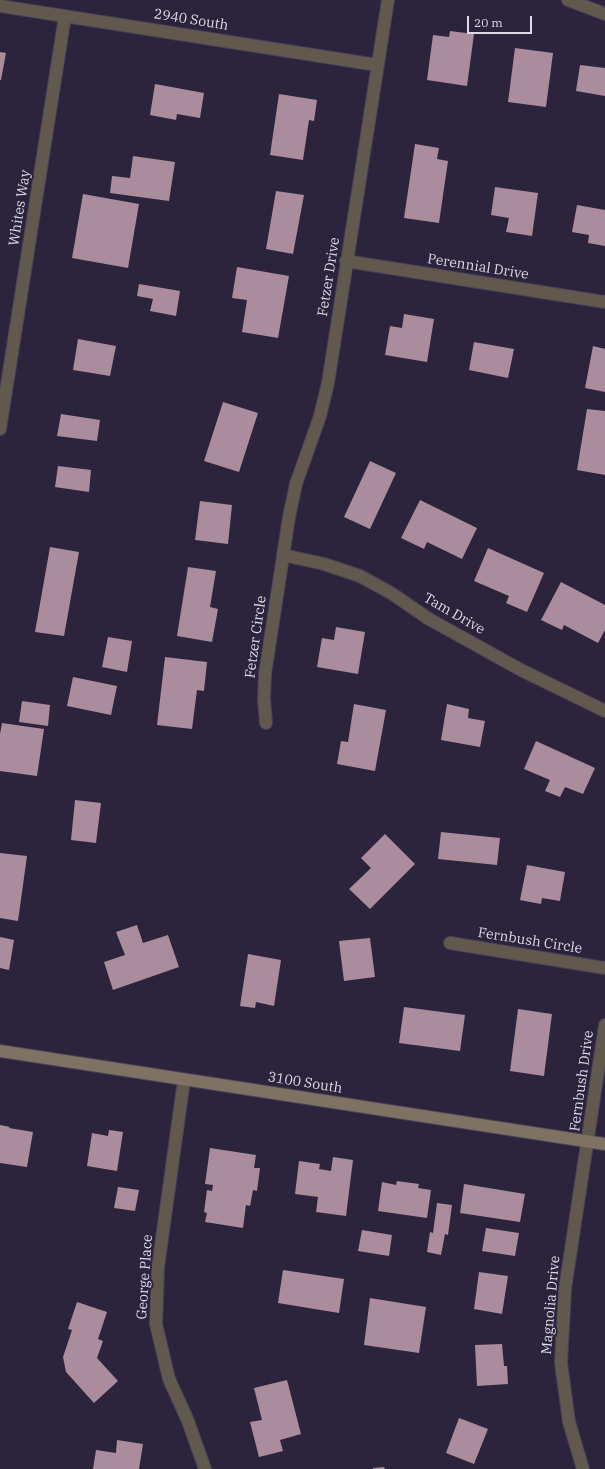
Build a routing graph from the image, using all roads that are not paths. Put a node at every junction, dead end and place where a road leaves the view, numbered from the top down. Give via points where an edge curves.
1 (388, 0) edge
2 (568, 0) edge
3 (0, 6) edge
4 (605, 14) edge
5 (65, 16) junction
6 (377, 65) junction
7 (346, 261) junction
8 (605, 302) edge
9 (0, 429) edge
10 (283, 555) junction
11 (605, 712) edge
12 (266, 723) dead end
13 (450, 943) dead end
14 (605, 968) edge
15 (605, 1025) edge
16 (0, 1051) edge
17 (184, 1080) junction
18 (588, 1142) junction
19 (605, 1144) edge
20 (205, 1469) edge
21 (582, 1469) edge

1 - 6 street, Fetzer Drive
2 - 4 street
3 - 5 street, 2940 South
5 - 6 street, 2940 South
5 - 9 street, Whites Way
6 - 7 street, Fetzer Drive
7 - 8 street, Perennial Drive
7 - 10 street, Fetzer Drive via 328,382 320,416 296,484
10 - 11 street, Tam Drive via 324,564 360,576 429,619
10 - 12 street, Fetzer Circle via 265,674
13 - 14 street, Fernbush Circle
15 - 18 street, Fernbush Drive
16 - 17 street, 3100 South
17 - 18 street, 3100 South
17 - 20 street, George Place via 158,1267 156,1324 169,1379 188,1421
18 - 19 street, 3100 South
18 - 21 street, Magnolia Drive via 565,1289 561,1363 569,1422

